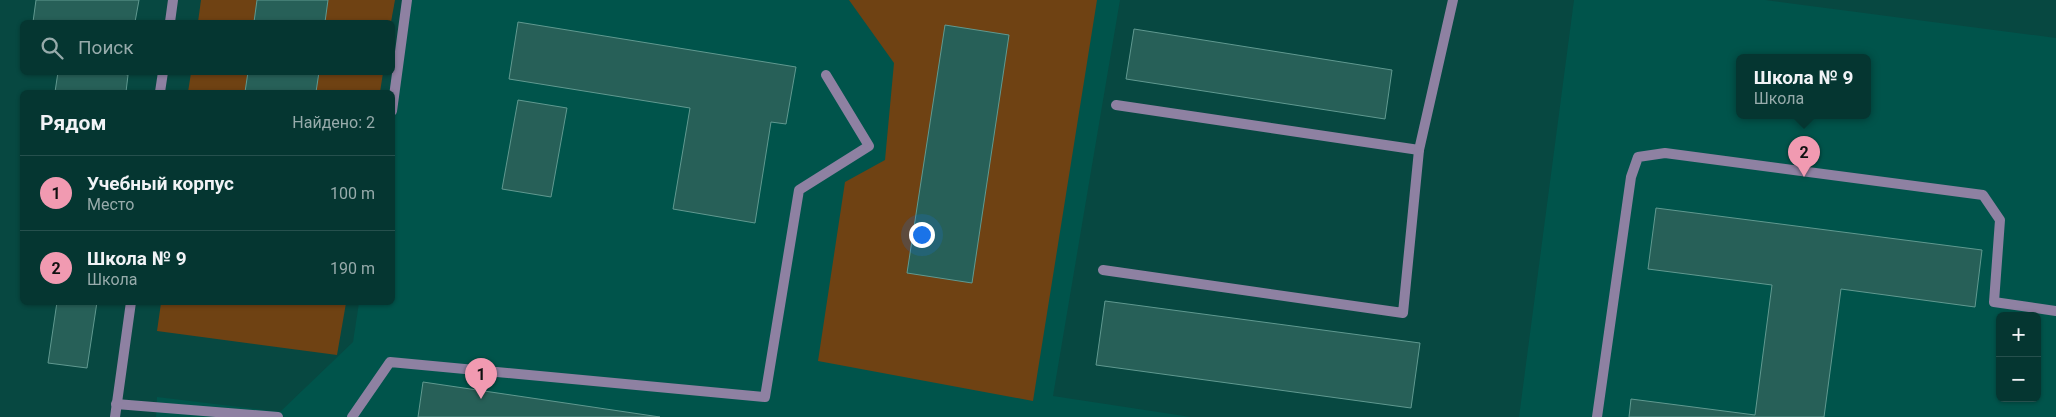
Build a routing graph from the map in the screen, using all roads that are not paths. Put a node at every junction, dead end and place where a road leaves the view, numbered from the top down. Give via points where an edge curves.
1 (173, 0) edge
2 (407, 0) edge
3 (1453, 0) edge
4 (170, 20) edge
5 (163, 75) edge
6 (826, 75) dead end
7 (160, 90) edge
8 (395, 90) edge
9 (1116, 105) dead end
10 (1419, 150) junction
11 (1103, 270) dead end
12 (130, 305) edge
13 (2056, 311) edge
14 (116, 404) junction
15 (115, 417) edge
16 (278, 417) edge
17 (352, 417) edge
18 (1596, 417) edge

1 - 4 lane
2 - 8 lane
3 - 10 lane
5 - 7 lane
6 - 17 lane via 869,146 799,190 765,397 390,362
9 - 10 lane
10 - 11 lane via 1403,313
12 - 14 lane
13 - 18 lane via 1994,302 2000,220 1983,195 1665,153 1638,157 1631,177
14 - 15 lane
14 - 16 lane

